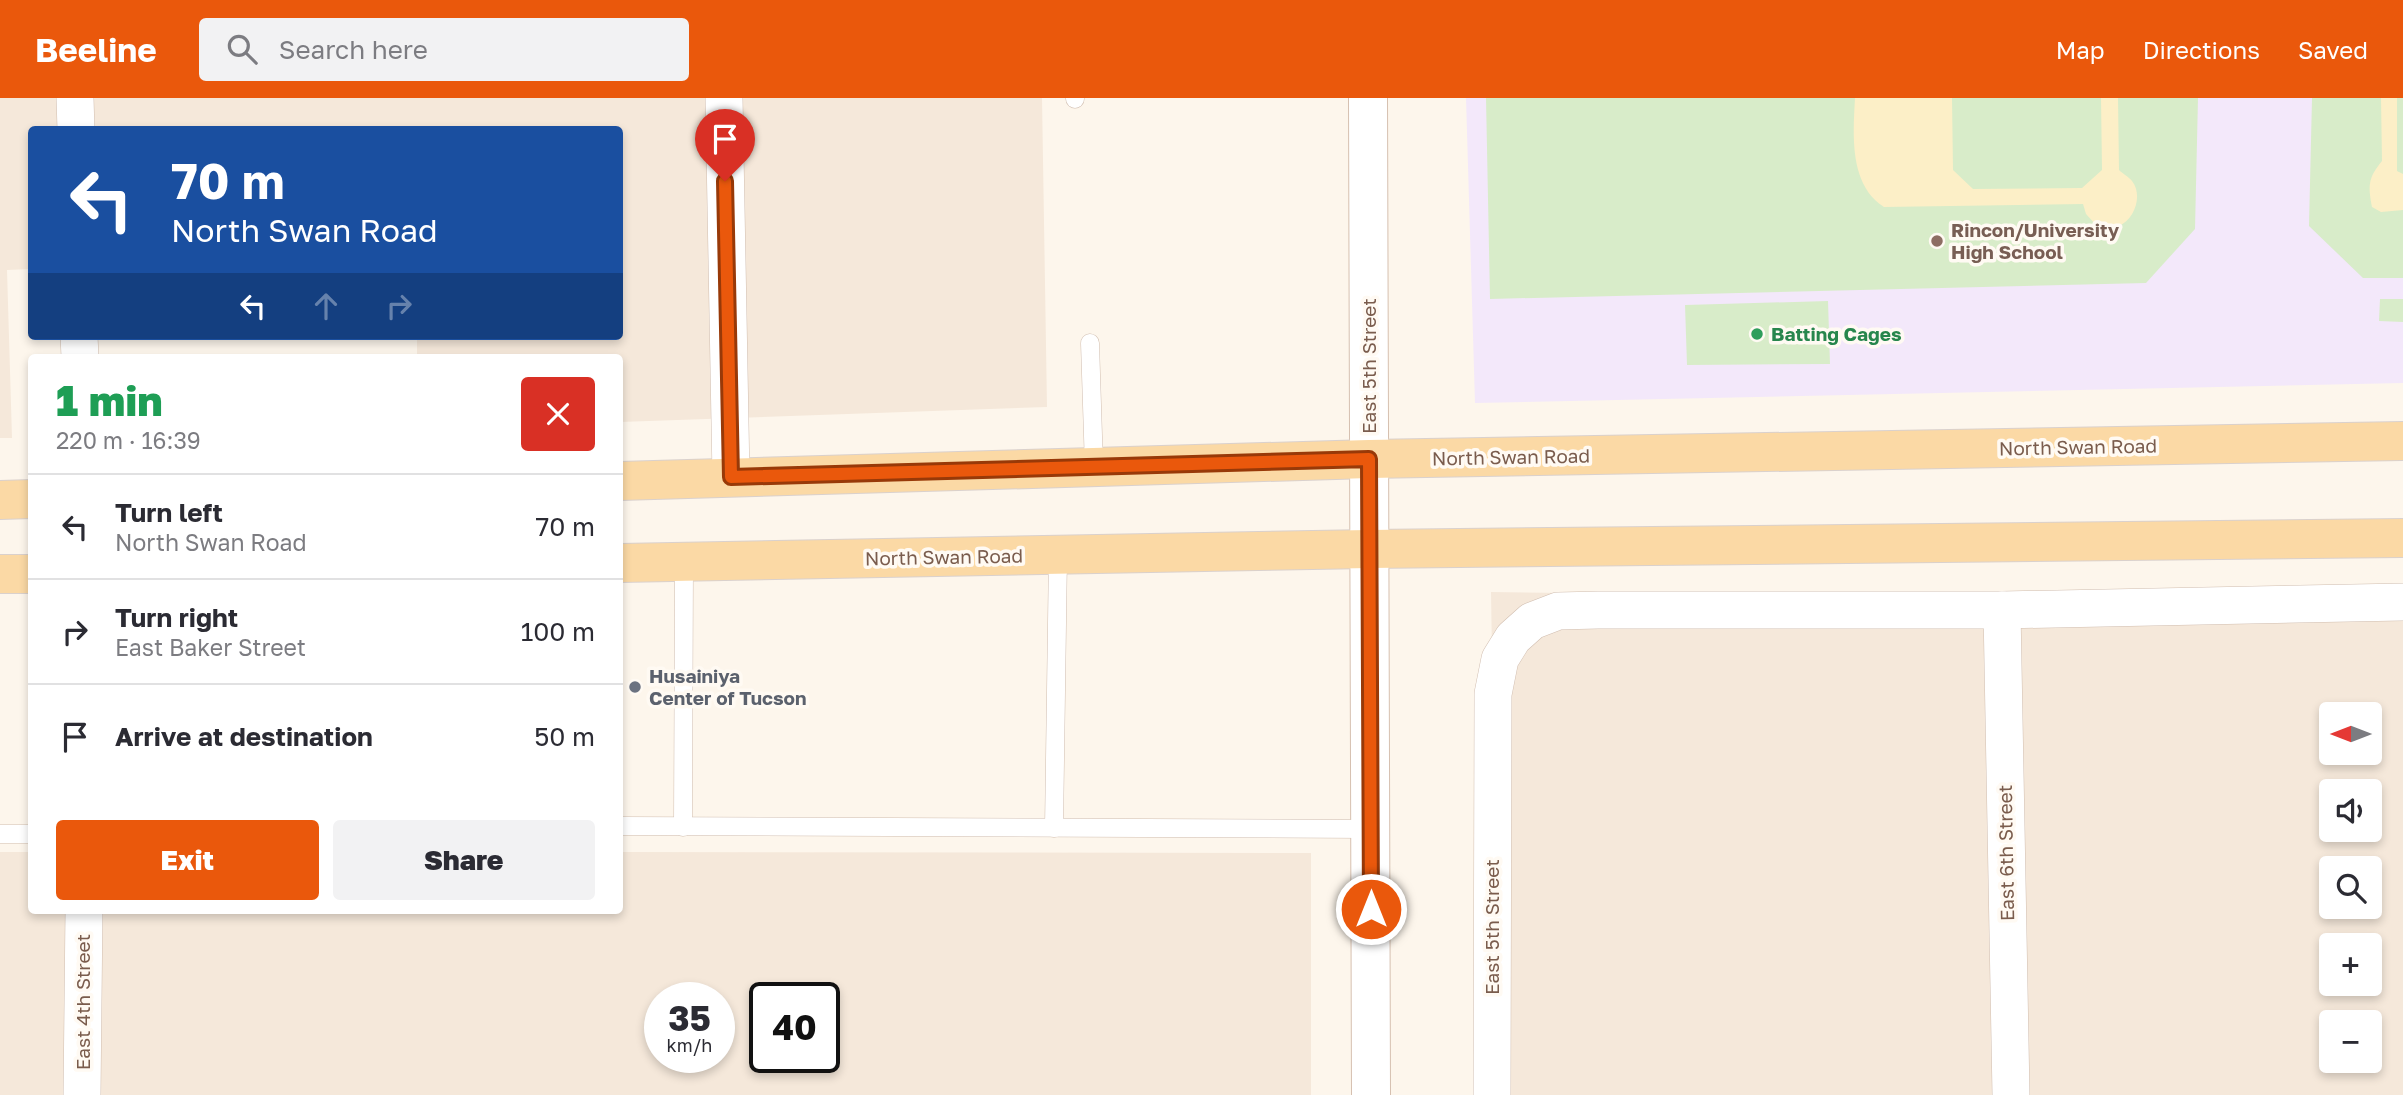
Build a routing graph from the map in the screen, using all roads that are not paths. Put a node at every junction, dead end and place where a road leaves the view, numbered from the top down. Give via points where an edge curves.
1 (75, 98) edge
2 (724, 98) edge
3 (1368, 98) edge
4 (76, 126) edge
5 (1090, 343) dead end
6 (2403, 441) edge
7 (1369, 459) junction
8 (1094, 467) junction
9 (731, 477) junction
10 (623, 481) edge
11 (28, 499) edge
12 (0, 500) edge
13 (2403, 538) edge
14 (1369, 549) junction
15 (1058, 555) junction
16 (684, 562) junction
17 (623, 563) edge
18 (0, 574) edge
19 (28, 574) edge
20 (2403, 602) edge
21 (2002, 610) junction
22 (623, 827) edge
23 (683, 827) junction
24 (1054, 828) junction
25 (1370, 829) junction
26 (0, 834) edge
27 (28, 834) edge
28 (84, 914) edge
29 (82, 1095) edge
30 (1371, 1095) edge
31 (1492, 1095) edge
32 (2011, 1095) edge

1 - 4 street
2 - 9 street
3 - 7 street, East 5th Street
5 - 8 lane
6 - 7 main road, North Swan Road
7 - 8 main road, North Swan Road
7 - 14 street, East 5th Street
8 - 9 main road, North Swan Road
9 - 10 main road, North Swan Road
11 - 12 main road
13 - 14 main road, North Swan Road
14 - 15 main road, North Swan Road
14 - 25 street, East 5th Street
15 - 16 main road, North Swan Road
15 - 24 lane
16 - 17 main road, North Swan Road
16 - 23 lane
18 - 19 main road
20 - 21 street
21 - 31 street, East 5th Street via 1558,611 1532,621 1513,638 1500,659 1493,694
21 - 32 street, East 6th Street
22 - 23 lane
23 - 24 lane
24 - 25 lane
25 - 30 street, East 5th Street
26 - 27 lane
28 - 29 street, East 4th Street

